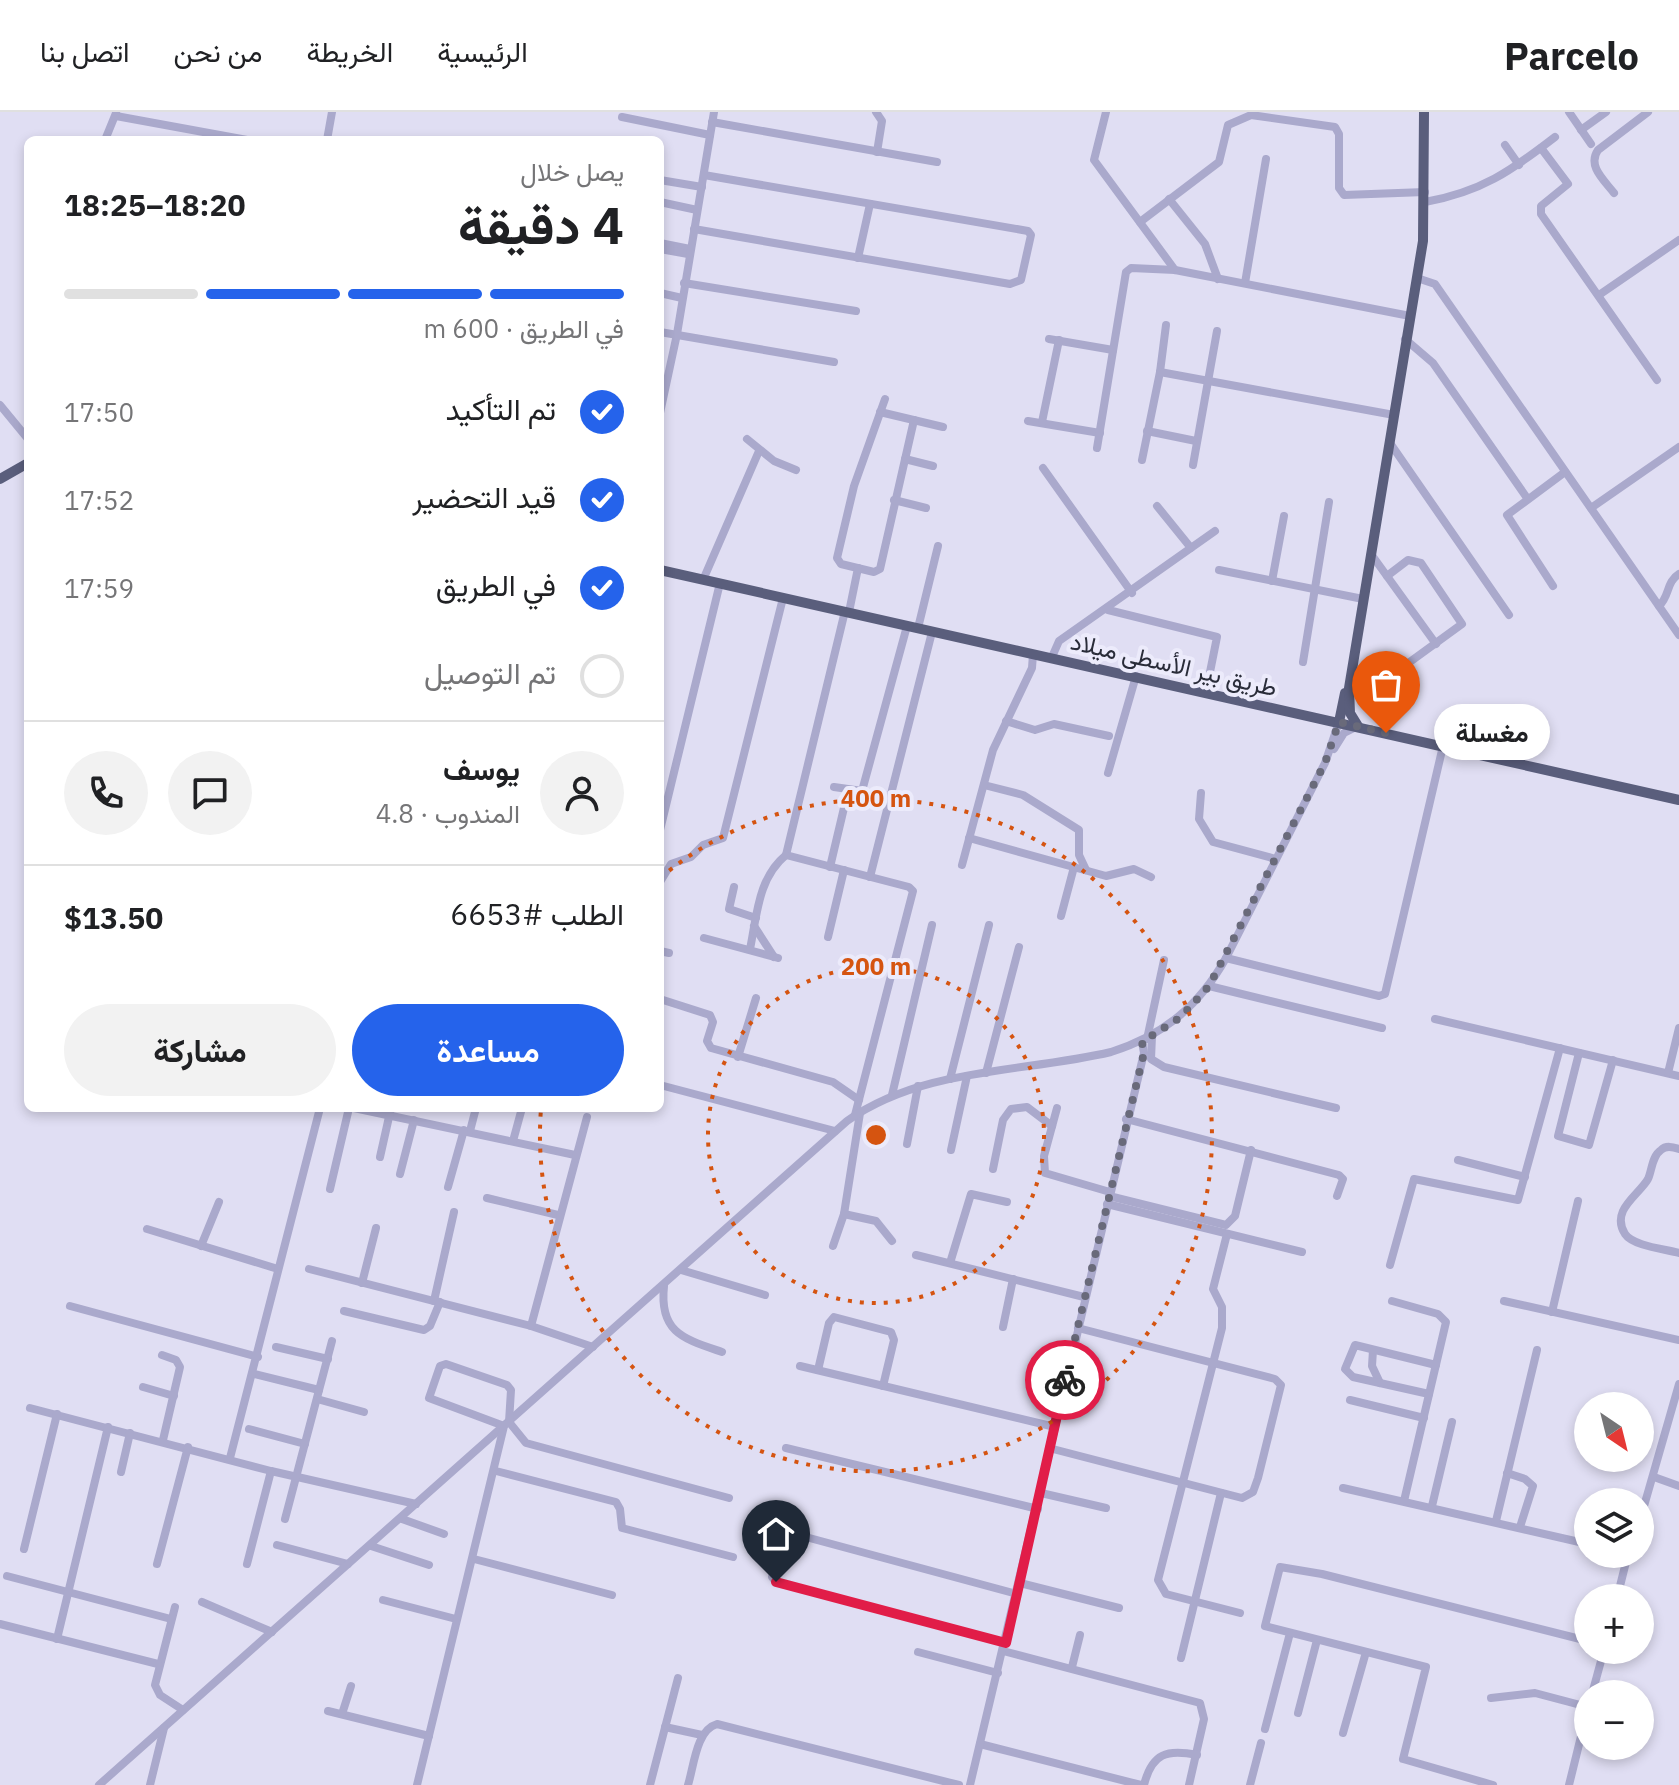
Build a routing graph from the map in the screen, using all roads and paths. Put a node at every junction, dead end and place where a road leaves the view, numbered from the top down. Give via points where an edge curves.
1 (332, 112) edge
2 (876, 112) edge
3 (1106, 112) edge
4 (1424, 112) edge
5 (1569, 112) edge
6 (1606, 112) edge
7 (1648, 112) edge
8 (116, 114) edge
9 (622, 117) dead end
10 (713, 117) edge
11 (1581, 130) junction
12 (710, 135) junction
13 (107, 136) edge
14 (216, 136) edge
15 (328, 136) edge
16 (1555, 137) dead end
17 (1591, 144) dead end
18 (1505, 145) dead end
19 (1541, 148) junction
20 (877, 152) junction
21 (1266, 159) dead end
22 (937, 162) dead end
23 (1519, 165) junction
24 (704, 175) junction
25 (664, 181) edge
26 (702, 187) junction
27 (1614, 193) dead end
28 (1425, 197) junction
29 (1169, 199) junction
30 (664, 203) edge
31 (870, 204) junction
32 (697, 210) junction
33 (1140, 222) junction
34 (694, 229) junction
35 (1679, 240) edge
36 (664, 244) edge
37 (664, 249) edge
38 (689, 252) junction
39 (858, 258) junction
40 (1175, 270) junction
41 (1417, 278) junction
42 (1218, 279) junction
43 (684, 283) junction
44 (1245, 283) junction
45 (664, 294) edge
46 (1599, 295) junction
47 (682, 298) junction
48 (856, 311) dead end
49 (1410, 316) junction
50 (1166, 325) dead end
51 (1217, 331) dead end
52 (664, 332) edge
53 (677, 334) junction
54 (1405, 339) junction
55 (1113, 350) junction
56 (834, 362) dead end
57 (1160, 372) junction
58 (1657, 380) dead end
59 (1209, 381) junction
60 (664, 394) edge
61 (885, 399) dead end
62 (0, 405) edge
63 (880, 412) junction
64 (1394, 415) junction
65 (914, 420) junction
66 (1028, 421) dead end
67 (1042, 422) junction
68 (943, 427) dead end
69 (1147, 431) junction
70 (1100, 433) junction
71 (24, 434) edge
72 (747, 439) dead end
73 (1196, 441) junction
74 (1390, 443) junction
75 (1679, 447) edge
76 (1097, 448) dead end
77 (759, 451) junction
78 (905, 459) junction
79 (1142, 460) dead end
80 (24, 465) edge
81 (1193, 465) dead end
82 (933, 466) dead end
83 (1043, 468) dead end
84 (796, 470) dead end
85 (1565, 472) junction
86 (0, 479) edge
87 (1527, 498) junction
88 (894, 500) junction
89 (1329, 502) dead end
90 (1157, 506) dead end
91 (926, 508) dead end
92 (1591, 508) junction
93 (1284, 516) dead end
94 (1215, 531) dead end
95 (938, 546) dead end
96 (1191, 548) junction
97 (1371, 554) junction
98 (858, 568) junction
99 (1219, 570) dead end
100 (664, 571) edge
101 (1679, 574) edge
102 (1387, 576) junction
103 (703, 580) junction
104 (1272, 581) junction
105 (720, 583) junction
106 (1553, 586) dead end
107 (1316, 591) junction
108 (1132, 593) junction
109 (783, 598) junction
110 (1363, 599) junction
111 (1659, 606) junction
112 (1108, 610) junction
113 (847, 611) junction
114 (1509, 615) dead end
115 (913, 627) junction
116 (932, 632) junction
117 (1679, 635) edge
118 (1436, 644) junction
119 (1033, 654) junction
120 (1052, 657) junction
121 (1303, 662) dead end
122 (1407, 664) dead end
123 (1136, 676) junction
124 (1349, 688) junction
125 (1206, 692) junction
126 (1006, 721) junction
127 (1339, 722) junction
128 (1358, 726) junction
129 (1109, 736) dead end
130 (1443, 746) junction
131 (1325, 763) junction
132 (1108, 773) dead end
133 (984, 785) junction
134 (834, 787) dead end
135 (848, 791) junction
136 (1201, 793) dead end
137 (1679, 800) edge
138 (664, 807) edge
139 (969, 838) junction
140 (786, 855) junction
141 (1276, 859) junction
142 (962, 865) dead end
143 (830, 867) junction
144 (1074, 867) junction
145 (844, 870) junction
146 (1086, 870) junction
147 (664, 876) edge
148 (870, 877) junction
149 (1151, 877) dead end
150 (734, 887) dead end
151 (1061, 916) dead end
152 (755, 922) junction
153 (932, 925) dead end
154 (989, 925) dead end
155 (828, 937) dead end
156 (704, 938) dead end
157 (1019, 947) dead end
158 (750, 949) junction
159 (1226, 958) junction
160 (1164, 960) dead end
161 (1209, 986) junction
162 (756, 998) dead end
163 (664, 1000) edge
164 (1435, 1019) dead end
165 (1382, 1028) dead end
166 (1679, 1028) edge
167 (1147, 1039) junction
168 (1560, 1048) junction
169 (1579, 1053) junction
170 (738, 1057) junction
171 (1613, 1060) junction
172 (986, 1073) junction
173 (1668, 1073) junction
174 (967, 1076) junction
175 (1679, 1076) edge
176 (950, 1079) junction
177 (664, 1086) edge
178 (918, 1086) junction
179 (892, 1095) junction
180 (859, 1100) junction
181 (1057, 1108) dead end
182 (1336, 1108) dead end
183 (319, 1112) edge
184 (350, 1112) edge
185 (390, 1112) edge
186 (474, 1112) edge
187 (521, 1112) edge
188 (858, 1114) junction
189 (587, 1117) dead end
190 (1126, 1119) junction
191 (414, 1120) junction
192 (1052, 1126) junction
193 (467, 1130) junction
194 (835, 1131) junction
195 (513, 1141) junction
196 (907, 1144) dead end
197 (1679, 1149) edge
198 (951, 1150) dead end
199 (1251, 1150) junction
200 (575, 1155) junction
201 (380, 1157) dead end
202 (1458, 1160) dead end
203 (993, 1169) dead end
204 (400, 1174) dead end
205 (1525, 1177) junction
206 (448, 1187) dead end
207 (330, 1189) dead end
208 (1337, 1196) dead end
209 (1108, 1197) junction
210 (487, 1198) dead end
211 (1578, 1201) dead end
212 (219, 1202) dead end
213 (1007, 1202) dead end
214 (454, 1212) dead end
215 (844, 1214) junction
216 (558, 1215) junction
217 (376, 1228) dead end
218 (147, 1229) dead end
219 (1227, 1234) junction
220 (892, 1241) dead end
221 (201, 1246) junction
222 (833, 1246) dead end
223 (1302, 1252) dead end
224 (1679, 1253) edge
225 (916, 1255) dead end
226 (950, 1263) junction
227 (1390, 1265) dead end
228 (278, 1269) junction
229 (309, 1269) dead end
230 (681, 1270) junction
231 (1013, 1279) junction
232 (362, 1283) junction
233 (664, 1285) junction
234 (765, 1295) dead end
235 (1084, 1297) junction
236 (437, 1301) junction
237 (1392, 1301) dead end
238 (1504, 1301) dead end
239 (70, 1306) dead end
240 (344, 1311) dead end
241 (1552, 1312) junction
242 (531, 1326) junction
243 (1003, 1327) dead end
244 (1078, 1328) junction
245 (1679, 1340) edge
246 (332, 1341) dead end
247 (276, 1347) dead end
248 (593, 1347) junction
249 (1373, 1350) junction
250 (1537, 1350) dead end
251 (722, 1352) dead end
252 (162, 1355) dead end
253 (258, 1357) junction
254 (328, 1359) junction
255 (1213, 1362) junction
256 (1436, 1365) junction
257 (800, 1366) dead end
258 (818, 1370) junction
259 (254, 1374) junction
260 (1381, 1383) junction
261 (883, 1386) junction
262 (143, 1387) dead end
263 (1679, 1387) edge
264 (1429, 1394) junction
265 (318, 1395) junction
266 (174, 1396) junction
267 (1350, 1400) dead end
268 (30, 1408) dead end
269 (364, 1412) dead end
270 (57, 1414) junction
271 (1424, 1418) junction
272 (1452, 1422) dead end
273 (506, 1424) junction
274 (108, 1427) junction
275 (1055, 1427) junction
276 (249, 1429) dead end
277 (130, 1433) junction
278 (163, 1440) junction
279 (305, 1444) junction
280 (188, 1447) junction
281 (786, 1448) dead end
282 (1049, 1448) junction
283 (230, 1458) junction
284 (271, 1471) junction
285 (496, 1471) junction
286 (121, 1472) dead end
287 (1507, 1473) junction
288 (297, 1477) junction
289 (1654, 1477) junction
290 (1181, 1483) junction
291 (1679, 1486) edge
292 (1343, 1488) dead end
293 (1650, 1488) edge
294 (1041, 1493) junction
295 (1221, 1493) junction
296 (729, 1498) dead end
297 (1404, 1501) junction
298 (416, 1504) junction
299 (1432, 1506) junction
300 (1106, 1508) dead end
301 (1038, 1509) junction
302 (285, 1519) dead end
303 (402, 1519) junction
304 (1496, 1521) junction
305 (1520, 1527) junction
306 (444, 1534) dead end
307 (1574, 1540) edge
308 (277, 1545) dead end
309 (371, 1546) junction
310 (24, 1549) dead end
311 (733, 1557) dead end
312 (474, 1559) junction
313 (157, 1564) dead end
314 (247, 1564) dead end
315 (348, 1564) junction
316 (429, 1565) dead end
317 (7, 1576) dead end
318 (1020, 1583) junction
319 (70, 1593) junction
320 (1017, 1594) junction
321 (612, 1595) dead end
322 (383, 1600) dead end
323 (1193, 1601) junction
324 (202, 1602) dead end
325 (175, 1607) dead end
326 (1119, 1608) dead end
327 (1240, 1613) dead end
328 (171, 1619) junction
329 (456, 1619) junction
330 (0, 1624) edge
331 (272, 1632) junction
332 (1290, 1633) junction
333 (1080, 1635) dead end
334 (1574, 1638) edge
335 (57, 1639) junction
336 (1317, 1640) junction
337 (1004, 1647) junction
338 (918, 1652) dead end
339 (1366, 1652) junction
340 (1181, 1658) dead end
341 (158, 1664) junction
342 (1072, 1667) junction
343 (998, 1673) junction
344 (678, 1678) dead end
345 (351, 1686) dead end
346 (1491, 1698) dead end
347 (1574, 1704) edge
348 (183, 1710) junction
349 (328, 1711) dead end
350 (1298, 1713) dead end
351 (342, 1714) junction
352 (665, 1727) junction
353 (164, 1728) junction
354 (1265, 1729) dead end
355 (1343, 1733) dead end
356 (702, 1735) junction
357 (429, 1736) junction
358 (1261, 1743) dead end
359 (980, 1744) junction
360 (1197, 1755) junction
361 (1575, 1760) edge
362 (102, 1784) edge
363 (150, 1785) edge
364 (417, 1785) edge
365 (650, 1785) edge
366 (688, 1785) edge
367 (959, 1785) edge
368 (970, 1785) edge
369 (1142, 1785) edge
370 (1189, 1785) edge
371 (1250, 1785) edge
372 (1493, 1785) edge
373 (1569, 1785) edge

1 - 15 street
2 - 20 street via 882,121
3 - 33 street via 1094,160
4 - 28 main road
5 - 11 street
6 - 11 street
7 - 27 street via 1592,158
8 - 13 street
8 - 14 street
9 - 12 street
10 - 12 street
10 - 20 street
11 - 17 street
12 - 24 street
16 - 19 street
18 - 23 street
19 - 23 street
19 - 46 street via 1568,184 1541,206 1541,214
20 - 22 street
21 - 44 street
23 - 28 street via 1476,189
24 - 26 street
24 - 31 street
25 - 26 street
26 - 32 street
28 - 29 street via 1344,195 1339,188 1335,127 1251,115 1228,125 1219,162
28 - 41 main road
29 - 33 street
29 - 42 street via 1205,244
30 - 32 street
31 - 39 street
31 - 39 street via 1031,235 1021,280 1010,284
32 - 34 street
33 - 40 street
34 - 38 street
34 - 39 street
35 - 46 street
36 - 38 street
37 - 38 street
38 - 43 street
40 - 42 street
40 - 55 street via 1128,269
41 - 49 main road
41 - 85 street via 1435,284
42 - 44 street
43 - 47 street
43 - 48 street
44 - 49 street
45 - 47 street
46 - 58 street
47 - 53 street
49 - 54 main road
50 - 57 street
51 - 59 street
52 - 53 street
53 - 56 street
53 - 60 street
54 - 64 main road
54 - 87 street via 1433,363
55 - 67 street via 1054,339
55 - 70 street
57 - 59 street
57 - 69 street
59 - 64 street
59 - 73 street
61 - 63 street
62 - 71 street
63 - 65 street
63 - 98 street via 854,486 837,558
64 - 74 main road
65 - 68 street
65 - 78 street
66 - 67 street
67 - 70 street
69 - 73 street
69 - 79 street
70 - 76 street
72 - 77 street
73 - 81 street
74 - 97 main road
74 - 114 street
75 - 92 street
77 - 84 street
77 - 103 street
78 - 82 street
78 - 88 street
80 - 86 main road
83 - 108 street
85 - 87 street
85 - 92 street
87 - 106 street via 1507,515
88 - 91 street
88 - 98 street via 880,569
89 - 107 street
90 - 96 street
92 - 111 street
93 - 104 street
94 - 96 street
95 - 115 street
96 - 108 street
97 - 102 street
97 - 110 main road
98 - 113 street
99 - 104 street
100 - 103 main road, طريق بير الأسطى ميلاد
101 - 111 street via 1668,584 1667,598
102 - 118 street
102 - 118 street via 1408,560 1421,563 1462,624
103 - 105 main road, طريق بير الأسطى ميلاد
104 - 107 street
105 - 109 main road, طريق بير الأسطى ميلاد
105 - 138 street
107 - 110 street
107 - 121 street
108 - 112 street
109 - 113 main road, طريق بير الأسطى ميلاد
109 - 147 street via 723,838 673,862
110 - 124 main road
111 - 117 street
112 - 120 street via 1059,641
112 - 125 street via 1217,637
113 - 115 main road, طريق بير الأسطى ميلاد
113 - 140 street
115 - 116 main road, طريق بير الأسطى ميلاد
115 - 135 street via 864,786 860,793
116 - 119 main road, طريق بير الأسطى ميلاد
116 - 148 street
118 - 122 street
119 - 120 main road, طريق بير الأسطى ميلاد
119 - 126 street via 1031,671
120 - 123 main road, طريق بير الأسطى ميلاد
123 - 125 main road, طريق بير الأسطى ميلاد
123 - 132 street
124 - 127 main road
124 - 128 main road via 1350,713
125 - 127 main road, طريق بير الأسطى ميلاد
126 - 129 street via 1035,730 1054,724
126 - 133 street
127 - 128 main road, طريق بير الأسطى ميلاد
127 - 131 street
128 - 130 main road, طريق بير الأسطى ميلاد
128 - 131 street via 1344,733
130 - 137 main road, طريق بير الأسطى ميلاد
130 - 159 street via 1385,994
131 - 141 street
133 - 139 street
133 - 146 street via 1023,795 1079,830 1079,855
134 - 135 street
135 - 143 street
136 - 141 street via 1199,819 1213,842
139 - 142 street
139 - 144 street
140 - 143 street
140 - 152 street via 768,873
141 - 159 street
143 - 145 street
144 - 146 street
144 - 151 street
145 - 148 street
145 - 155 street
146 - 149 street via 1111,876 1134,869
148 - 180 street via 913,891
150 - 152 street via 729,909
152 - 158 street
152 - 158 street via 776,957
153 - 179 street
154 - 176 street
156 - 158 street
157 - 172 street
159 - 161 street
160 - 167 street
161 - 165 street
161 - 167 street via 1181,1017
162 - 170 street
163 - 170 street via 710,1015 708,1045
164 - 168 street
166 - 173 street
167 - 172 street via 1086,1058
167 - 182 street via 1152,1062 1164,1067
167 - 190 street
168 - 169 street
168 - 205 street
169 - 171 street
169 - 171 street via 1558,1136 1589,1145
170 - 180 street via 833,1082
171 - 173 street
172 - 174 street
173 - 175 street
174 - 176 street
174 - 198 street
176 - 178 street
177 - 194 street
178 - 179 street
178 - 196 street
179 - 188 street
180 - 188 street
181 - 192 street
183 - 228 street
184 - 207 street
185 - 191 street
185 - 201 street
186 - 193 street
187 - 195 street
188 - 194 street
188 - 215 street
189 - 200 street
190 - 199 street
190 - 209 street
191 - 193 street
191 - 204 street
192 - 203 street via 1027,1107 1011,1109 1003,1120
192 - 209 street via 1045,1173
193 - 195 street
193 - 206 street
194 - 230 street
195 - 200 street
197 - 224 street via 1660,1150 1622,1218 1631,1238
199 - 208 street via 1339,1175 1343,1179
199 - 209 street via 1235,1216 1226,1225
200 - 216 street
202 - 205 street
205 - 227 street via 1514,1202 1414,1179
209 - 219 street
209 - 235 street
210 - 216 street
211 - 241 street
212 - 221 street
213 - 226 street via 971,1194
214 - 236 street
215 - 220 street via 876,1221
215 - 222 street
216 - 242 street
217 - 232 street
218 - 221 street
219 - 223 street
219 - 255 street via 1213,1289 1223,1313
221 - 228 street
225 - 226 street
226 - 231 street
228 - 253 street
229 - 232 street
230 - 233 street
230 - 234 street
231 - 235 street
231 - 243 street
232 - 236 street
233 - 248 street
233 - 251 street via 665,1315 675,1332
235 - 244 street
236 - 240 street via 424,1330
236 - 242 street
237 - 256 street via 1444,1316
238 - 241 street
239 - 253 street
241 - 245 street
242 - 248 street
244 - 255 street
244 - 275 street
246 - 254 street
247 - 254 street
248 - 273 street
249 - 256 street
249 - 260 street via 1372,1366
249 - 260 street via 1352,1346 1345,1369 1353,1377
250 - 287 street
252 - 266 street via 180,1363
253 - 259 street
254 - 265 street
255 - 290 street
255 - 295 street via 1281,1385 1253,1492 1242,1498
256 - 264 street
257 - 258 street
258 - 261 street
258 - 261 street via 834,1317 891,1332 894,1340
259 - 265 street
259 - 283 street
260 - 264 street
261 - 275 street
262 - 266 street
263 - 289 street
264 - 271 street
265 - 269 street
265 - 279 street
266 - 278 street
267 - 271 street
268 - 270 street
270 - 274 street
270 - 310 street
271 - 297 street
272 - 299 street
273 - 273 street via 429,1398 440,1366 507,1385 511,1390
273 - 285 street
273 - 296 street via 526,1443
273 - 298 street
274 - 277 street
274 - 319 street
275 - 282 street
276 - 279 street
277 - 278 street
277 - 286 street
278 - 280 street
279 - 288 street
280 - 283 street
280 - 313 street
281 - 301 street
282 - 290 street
282 - 294 street
283 - 284 street
284 - 288 street
284 - 314 street
285 - 311 street via 616,1502 622,1528
285 - 312 street
287 - 304 street
287 - 305 street via 1533,1486
288 - 298 street
288 - 302 street
289 - 291 street
289 - 293 street
290 - 295 street
290 - 323 street via 1158,1580 1166,1594
292 - 297 street
294 - 300 street
294 - 301 street
295 - 323 street
297 - 299 street
298 - 303 street
299 - 304 street
301 - 318 street
303 - 306 street
303 - 309 street
304 - 305 street
305 - 307 street
308 - 315 street
309 - 315 street
309 - 316 street
312 - 321 street
312 - 329 street
315 - 331 street
317 - 319 street
318 - 320 street
318 - 326 street
319 - 328 street
319 - 335 street
320 - 337 street
320 - 337 street via 791,1533 782,1536 772,1577 776,1582
322 - 329 street
323 - 327 street
323 - 340 street
324 - 331 street
325 - 328 street
328 - 341 street
329 - 357 street
330 - 335 street
331 - 348 street
332 - 334 street via 1265,1625 1282,1565
332 - 336 street
332 - 354 street
333 - 342 street
335 - 341 street
336 - 339 street
336 - 350 street
337 - 342 street
337 - 343 street
338 - 343 street
339 - 355 street
339 - 372 street via 1427,1669 1403,1759
341 - 348 street via 155,1689
342 - 360 street via 1200,1703 1204,1711
343 - 359 street
344 - 352 street
345 - 351 street
346 - 347 street via 1526,1692
348 - 353 street
349 - 351 street
351 - 357 street
352 - 356 street
352 - 365 street
353 - 362 street
353 - 363 street
356 - 366 street
356 - 367 street via 712,1724 722,1724
357 - 364 street
358 - 371 street
359 - 368 street
359 - 369 street
360 - 369 street via 1160,1755
360 - 370 street
361 - 373 street

